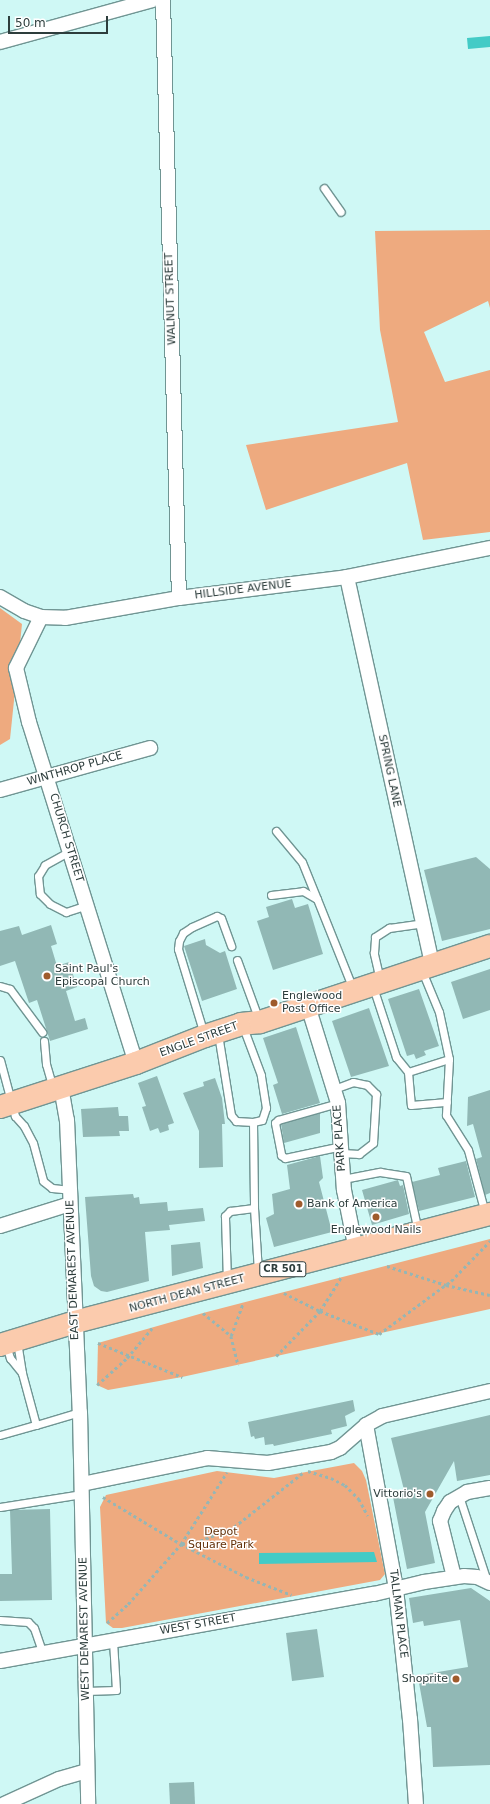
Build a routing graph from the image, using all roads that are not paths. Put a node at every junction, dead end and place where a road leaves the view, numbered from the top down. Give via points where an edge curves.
1 (152, 0) edge
2 (163, 0) edge
3 (134, 2) edge
4 (0, 42) edge
5 (324, 188) dead end
6 (341, 212) dead end
7 (490, 548) edge
8 (347, 577) junction
9 (0, 597) edge
10 (179, 598) junction
11 (41, 617) junction
12 (150, 748) dead end
13 (47, 776) junction
14 (0, 790) edge
15 (276, 831) dead end
16 (70, 851) junction
17 (271, 895) dead end
18 (317, 899) junction
19 (87, 905) junction
20 (423, 923) junction
21 (232, 946) dead end
22 (490, 946) edge
23 (237, 960) dead end
24 (427, 967) junction
25 (0, 986) edge
26 (369, 986) junction
27 (308, 1006) junction
28 (250, 1023) junction
29 (42, 1032) dead end
30 (211, 1034) junction
31 (44, 1041) dead end
32 (449, 1059) junction
33 (0, 1060) edge
34 (136, 1063) junction
35 (408, 1072) junction
36 (334, 1088) junction
37 (57, 1089) junction
38 (447, 1102) junction
39 (338, 1103) junction
40 (6, 1106) edge
41 (253, 1122) junction
42 (342, 1150) junction
43 (343, 1179) junction
44 (70, 1197) junction
45 (254, 1208) junction
46 (488, 1215) edge
47 (0, 1226) edge
48 (418, 1233) junction
49 (356, 1250) junction
50 (259, 1275) junction
51 (227, 1283) junction
52 (75, 1322) junction
53 (7, 1342) edge
54 (22, 1373) junction
55 (490, 1391) edge
56 (80, 1412) junction
57 (36, 1425) junction
58 (366, 1425) junction
59 (0, 1435) edge
60 (81, 1454) joint
61 (490, 1488) edge
62 (82, 1489) junction
63 (459, 1496) junction
64 (0, 1506) edge
65 (454, 1577) junction
66 (489, 1582) edge
67 (396, 1589) junction
68 (0, 1620) edge
69 (113, 1641) junction
70 (84, 1645) junction
71 (42, 1651) junction
72 (0, 1661) edge
73 (86, 1692) junction
74 (87, 1771) junction
75 (4, 1804) edge
76 (88, 1804) edge
77 (416, 1804) edge

1 - 3 street
2 - 10 street, WALNUT STREET
3 - 4 street
5 - 6 lane
7 - 8 street, HILLSIDE AVENUE
8 - 10 street, HILLSIDE AVENUE
8 - 20 street, SPRING LANE
9 - 11 street, HILLSIDE AVENUE via 24,611
10 - 11 street, HILLSIDE AVENUE via 65,618
11 - 13 street, CHURCH STREET via 16,668
12 - 13 street, WINTHROP PLACE
13 - 14 street, WINTHROP PLACE
13 - 16 street, CHURCH STREET
15 - 18 lane via 302,862
16 - 19 street, CHURCH STREET
16 - 19 lane via 45,866 38,876 40,894 50,904 66,912
17 - 18 lane via 303,891
18 - 26 lane
19 - 34 street, CHURCH STREET
20 - 24 street, SPRING LANE
20 - 26 lane via 389,928 375,937
21 - 30 lane via 221,918 217,916 192,927 183,933 179,941 178,949
22 - 24 main road, ENGLE STREET
23 - 28 lane
24 - 26 main road, ENGLE STREET
24 - 32 lane
25 - 29 lane via 10,989
26 - 27 main road, ENGLE STREET
26 - 35 lane via 396,1057
27 - 28 main road, ENGLE STREET
27 - 36 street, PARK PLACE
28 - 30 main road, ENGLE STREET
28 - 41 lane via 262,1075 266,1108 262,1120
30 - 34 main road, ENGLE STREET
30 - 41 lane via 231,1115 236,1121
31 - 37 lane via 46,1064
32 - 35 lane
32 - 38 lane
33 - 40 lane
34 - 37 main road, ENGLE STREET
35 - 38 lane via 411,1105
36 - 39 street, PARK PLACE
36 - 42 lane via 353,1082 367,1085 376,1094 373,1143 359,1154
37 - 40 main road, ENGLE STREET
37 - 44 street, EAST DEMAREST AVENUE via 66,1109
38 - 46 lane via 446,1115 468,1150
39 - 42 street, PARK PLACE
39 - 42 lane via 275,1123 281,1155 285,1158
40 - 44 lane via 24,1126 33,1143 42,1181
41 - 45 lane
42 - 43 street, PARK PLACE
43 - 48 lane via 380,1172 406,1176
43 - 49 street, PARK PLACE
44 - 47 street
44 - 52 street, EAST DEMAREST AVENUE
45 - 50 lane
45 - 51 lane via 230,1211 225,1216
46 - 48 main road, NORTH DEAN STREET / CR 501
48 - 49 main road, NORTH DEAN STREET / CR 501
49 - 50 main road, NORTH DEAN STREET / CR 501
50 - 51 main road, NORTH DEAN STREET / CR 501
51 - 52 main road, NORTH DEAN STREET / CR 501
52 - 53 main road, NORTH DEAN STREET / CR 501
52 - 56 street, EAST DEMAREST AVENUE
53 - 54 lane
53 - 54 lane via 10,1358
54 - 57 lane
55 - 58 street via 389,1414
56 - 57 lane
56 - 60 street, EAST DEMAREST AVENUE
57 - 59 lane
58 - 62 street via 336,1450 285,1462 207,1458
58 - 67 street, TALLMAN PLACE
60 - 62 street, WEST DEMAREST AVENUE
61 - 63 street
62 - 64 lane
62 - 70 street, WEST DEMAREST AVENUE
63 - 65 street via 450,1502 440,1521
63 - 66 lane
65 - 66 street, WEST STREET via 477,1577
65 - 67 street, WEST STREET
67 - 69 street, WEST STREET
67 - 77 street, TALLMAN PLACE
68 - 71 lane via 28,1622 34,1628
69 - 70 street, WEST STREET
69 - 73 lane via 116,1690
70 - 71 street, WEST STREET
70 - 73 street, WEST DEMAREST AVENUE
71 - 72 street, WEST STREET
73 - 74 street, WEST DEMAREST AVENUE
74 - 75 street via 59,1779
74 - 76 street, WEST DEMAREST AVENUE

